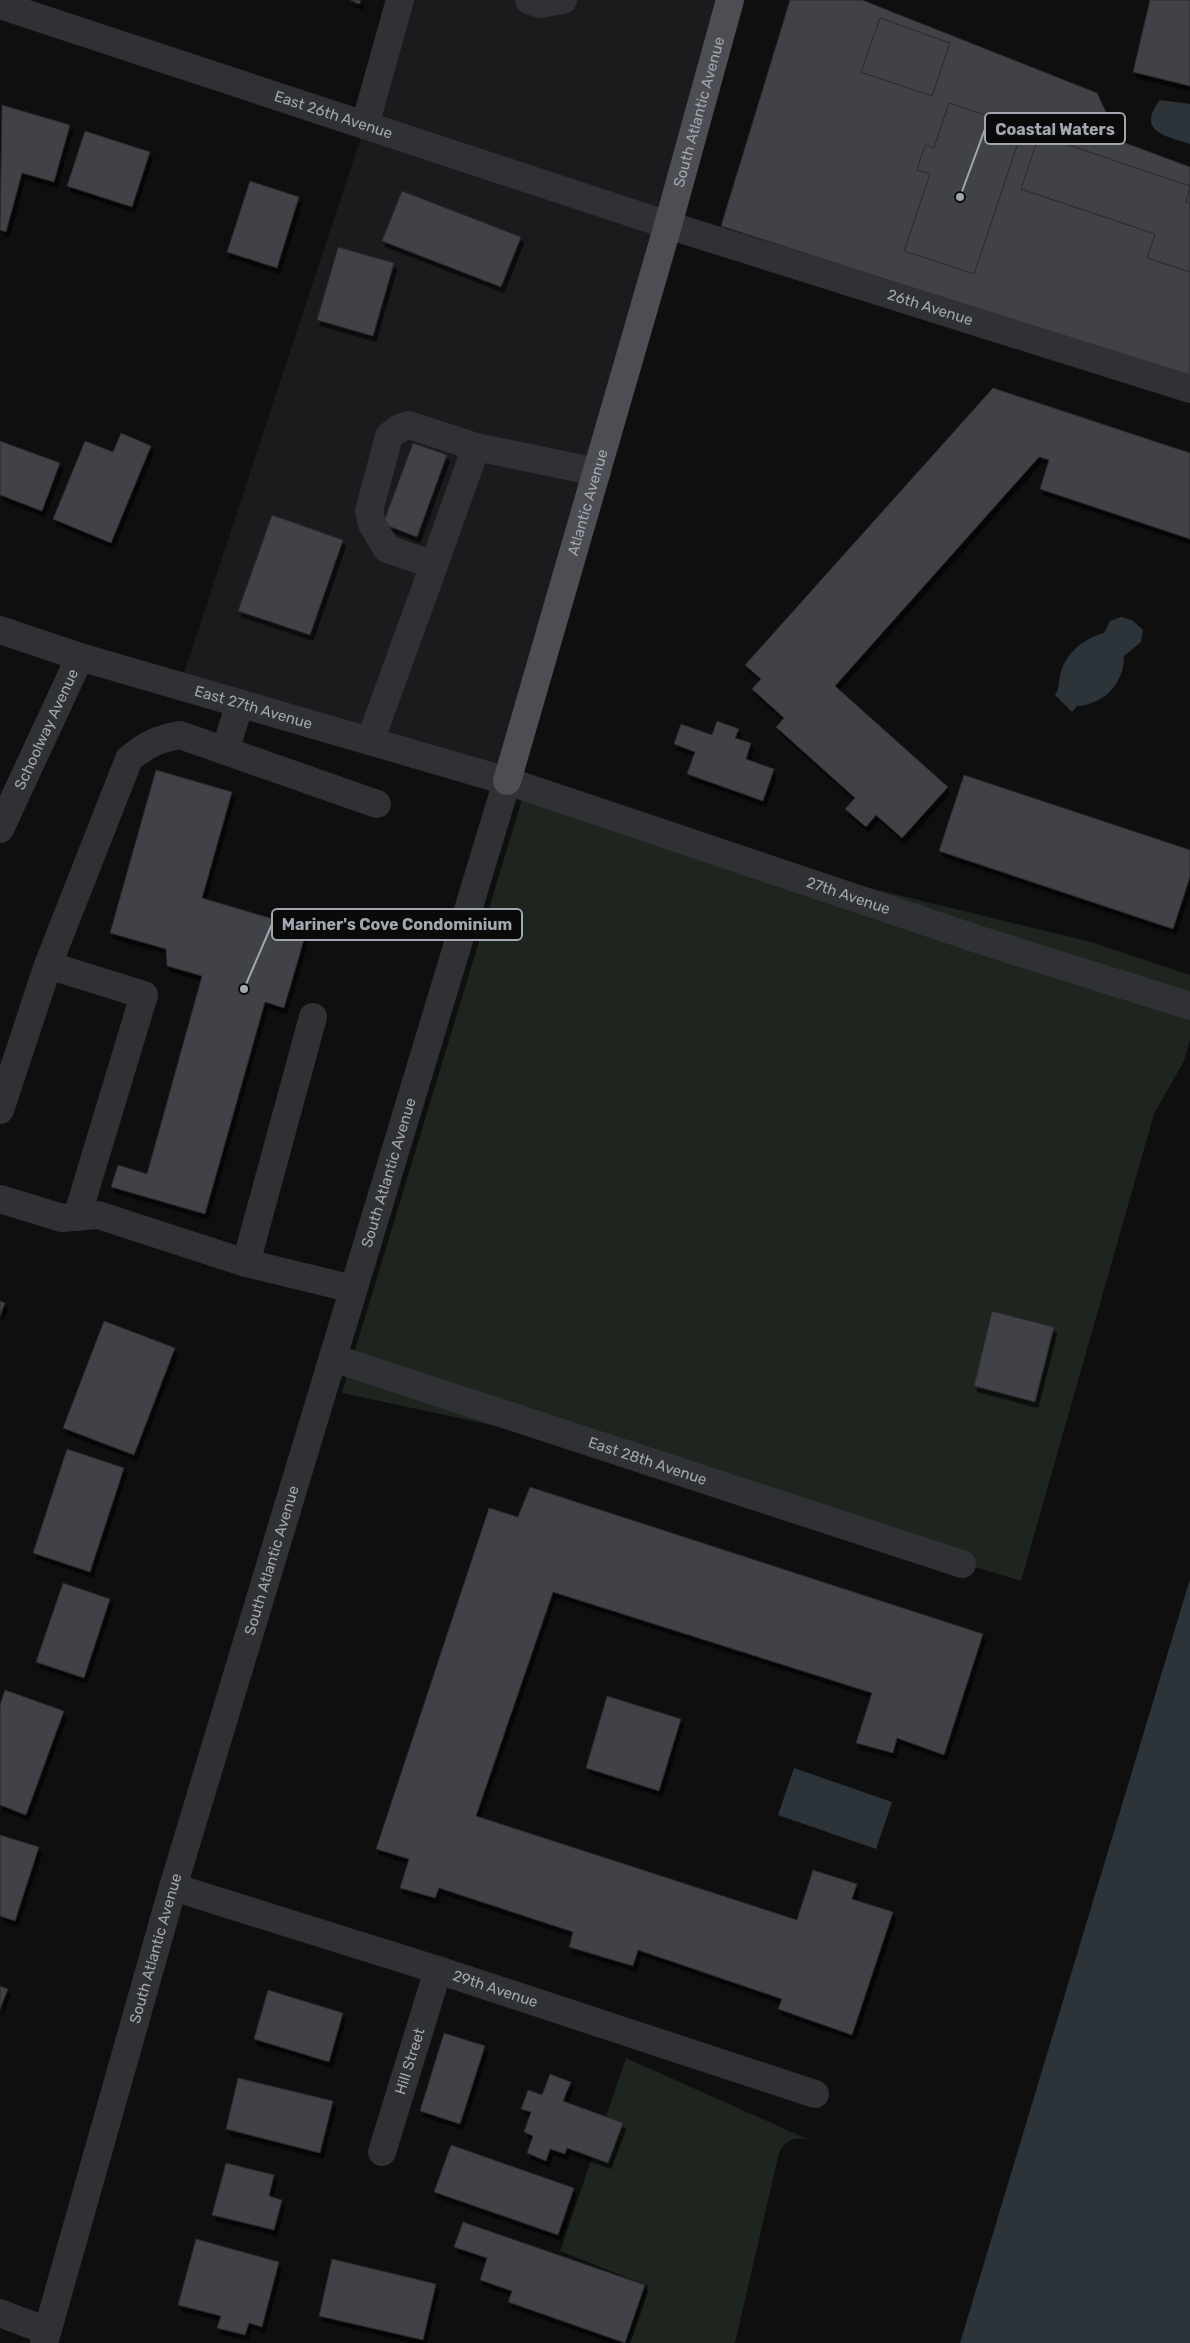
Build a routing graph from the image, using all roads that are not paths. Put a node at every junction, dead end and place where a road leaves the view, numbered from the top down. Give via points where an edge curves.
1 (400, 0) edge
2 (529, 0) edge
3 (564, 0) edge
4 (730, 0) edge
5 (0, 5) edge
6 (365, 125) junction
7 (668, 225) junction
8 (1190, 389) edge
9 (476, 448) junction
10 (597, 472) junction
11 (434, 565) junction
12 (0, 630) edge
13 (80, 657) junction
14 (240, 703) junction
15 (370, 741) junction
16 (225, 751) junction
17 (507, 781) junction
18 (377, 804) dead end
19 (0, 829) edge
20 (48, 965) junction
21 (1190, 1006) edge
22 (314, 1017) dead end
23 (0, 1110) edge
24 (0, 1199) edge
25 (76, 1217) junction
26 (246, 1263) junction
27 (353, 1289) junction
28 (333, 1358) junction
29 (962, 1564) dead end
30 (173, 1887) junction
31 (438, 1970) junction
32 (815, 2094) dead end
33 (382, 2152) dead end
34 (0, 2313) edge
35 (46, 2337) edge

1 - 6 street
2 - 3 street via 540,4
4 - 7 main road, South Atlantic Avenue
5 - 6 street, East 26th Avenue
6 - 7 street, East 26th Avenue
7 - 8 street, 26th Avenue
7 - 10 main road, Atlantic Avenue
9 - 10 street
9 - 11 street
9 - 11 street via 409,425 389,436 369,510 372,524 386,549
10 - 17 main road, Atlantic Avenue
11 - 15 street
12 - 13 street, East 27th Avenue
13 - 14 street, East 27th Avenue
13 - 19 street, Schoolway Avenue
14 - 15 street, East 27th Avenue
14 - 16 street
15 - 17 street, East 27th Avenue
16 - 18 street
16 - 20 street via 180,735 160,738 129,759
17 - 21 street, 27th Avenue via 983,941
17 - 27 street, South Atlantic Avenue
20 - 23 street
20 - 25 street via 144,995
22 - 26 street
24 - 25 street via 62,1218
25 - 26 street via 98,1215
26 - 27 street
27 - 28 street, South Atlantic Avenue
28 - 29 street, East 28th Avenue
28 - 30 street, South Atlantic Avenue
30 - 31 street, 29th Avenue
30 - 35 street, South Atlantic Avenue
31 - 32 street, 29th Avenue
31 - 33 street, Hill Street
34 - 35 street

